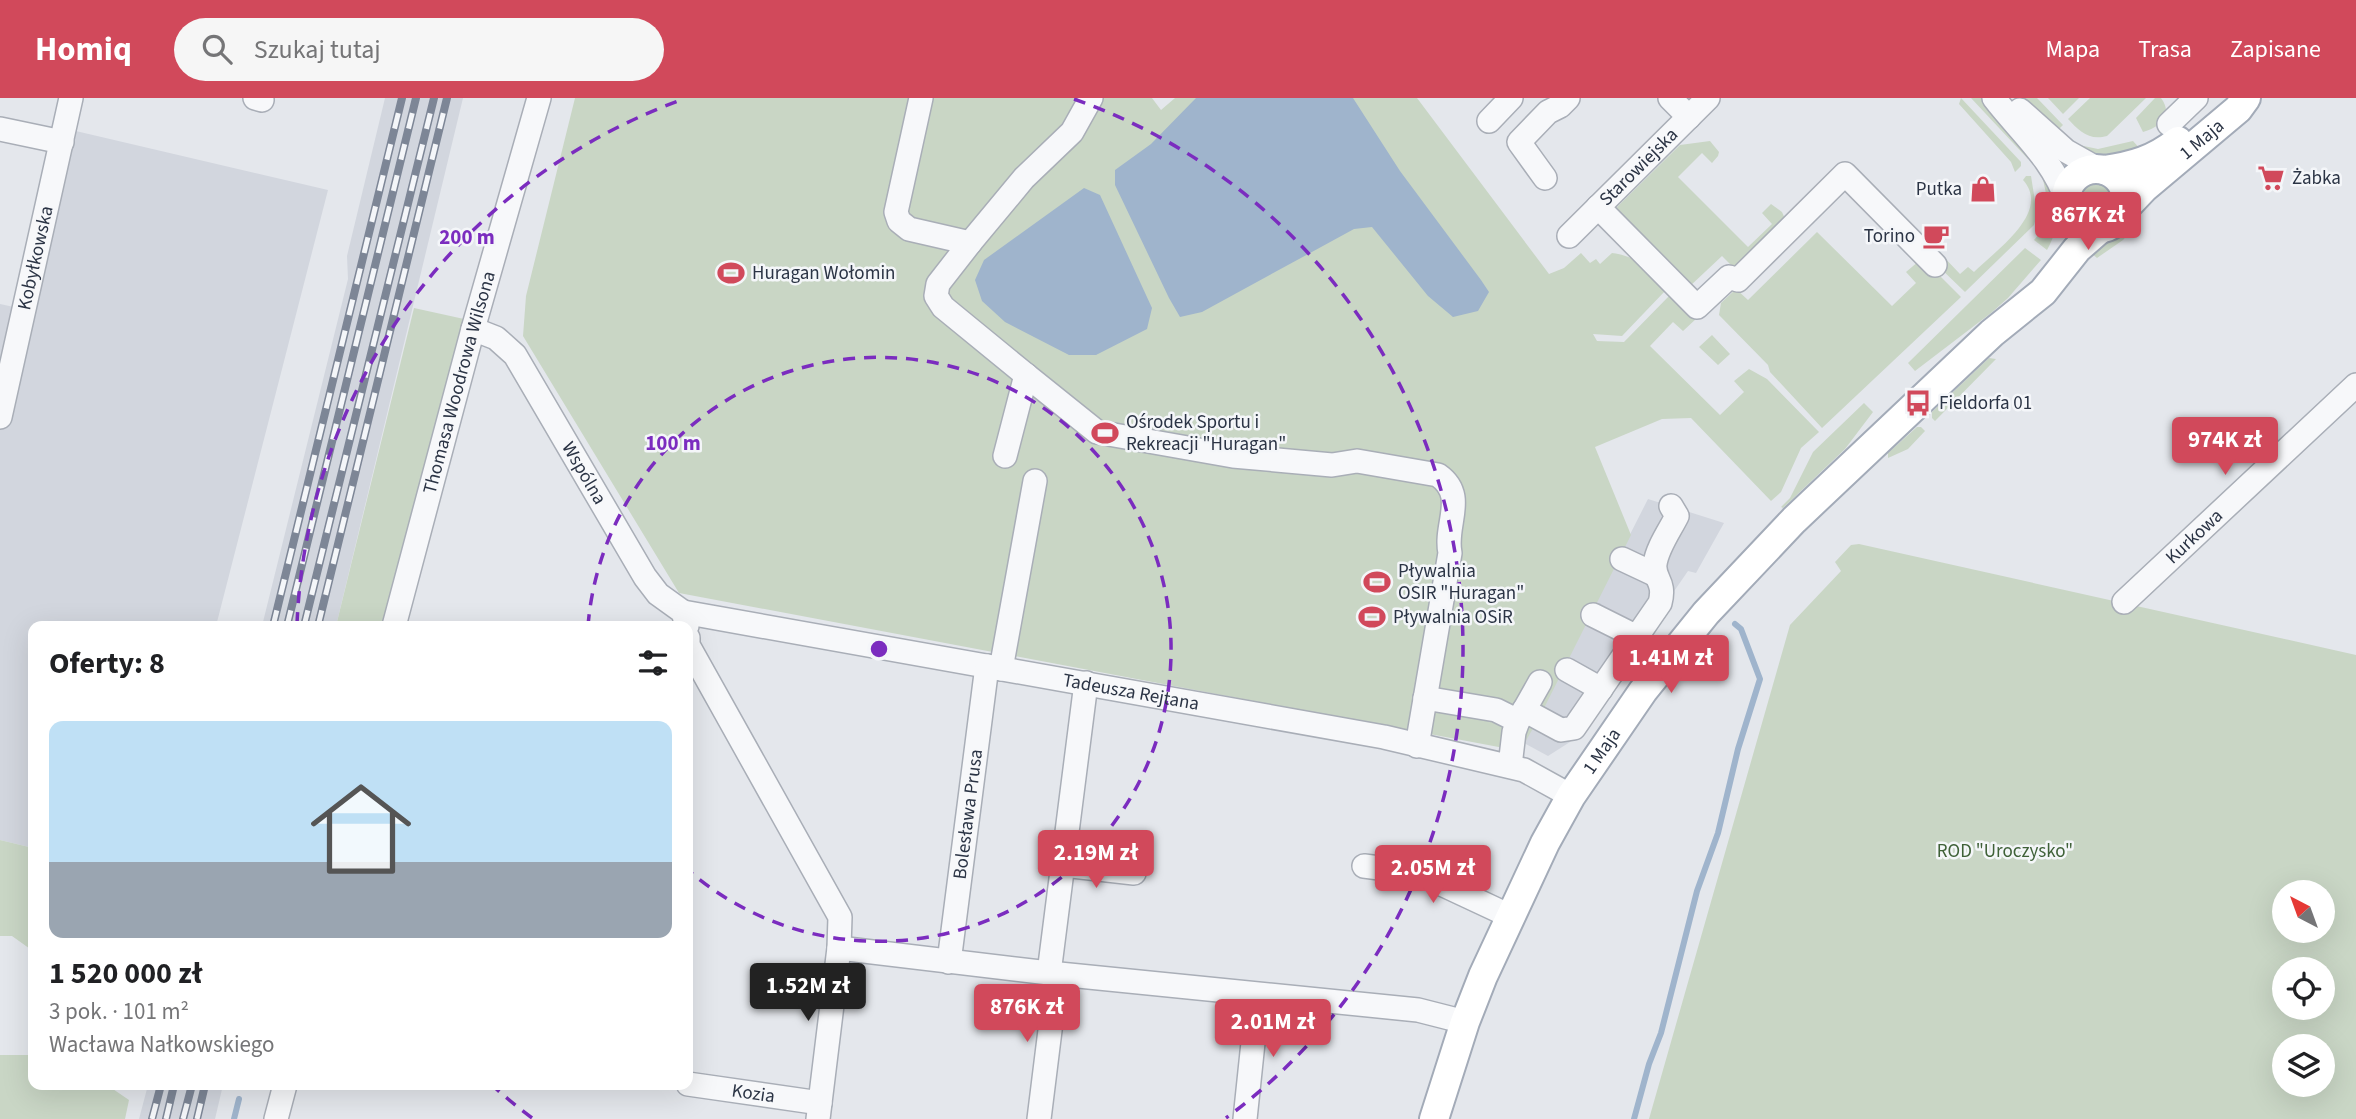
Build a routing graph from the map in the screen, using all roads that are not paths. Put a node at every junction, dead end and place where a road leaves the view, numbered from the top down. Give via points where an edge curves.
1 (71, 98) edge
2 (539, 98) edge
3 (920, 98) edge
4 (1091, 98) edge
5 (1511, 98) edge
6 (1568, 98) edge
7 (1670, 98) edge
8 (1708, 98) edge
9 (1994, 98) edge
10 (2007, 98) edge
11 (2196, 98) edge
12 (2223, 98) edge
13 (2246, 98) edge
14 (1689, 117) junction
15 (1489, 121) dead end
16 (2169, 124) dead end
17 (0, 129) edge
18 (62, 142) junction
19 (2101, 169) junction
20 (1545, 178) dead end
21 (2067, 206) junction
22 (1598, 207) junction
23 (2125, 208) junction
24 (2100, 229) junction
25 (1569, 236) dead end
26 (970, 243) junction
27 (1936, 265) dead end
28 (473, 330) junction
29 (1992, 333) junction
30 (7, 349) edge
31 (1026, 375) junction
32 (2356, 384) edge
33 (0, 417) edge
34 (1005, 456) dead end
35 (1035, 481) dead end
36 (1671, 506) dead end
37 (1622, 559) dead end
38 (1656, 575) junction
39 (2124, 602) dead end
40 (1593, 615) dead end
41 (685, 619) edge
42 (395, 621) edge
43 (1637, 637) junction
44 (693, 654) edge
45 (994, 668) junction
46 (1567, 670) dead end
47 (1540, 682) dead end
48 (1086, 683) junction
49 (1601, 688) junction
50 (1425, 698) junction
51 (1521, 715) junction
52 (1417, 746) junction
53 (1510, 766) junction
54 (1572, 796) junction
55 (1063, 864) junction
56 (1364, 866) dead end
57 (1134, 873) dead end
58 (1510, 916) junction
59 (839, 948) junction
60 (949, 962) junction
61 (1053, 973) junction
62 (1258, 995) junction
63 (1465, 1022) junction
64 (693, 1085) edge
65 (284, 1090) edge
66 (819, 1111) edge
67 (276, 1119) edge
68 (1040, 1119) edge
69 (1245, 1119) edge
70 (1434, 1119) edge

1 - 18 street, Kobyłkowska
2 - 28 street, Thomasa Woodrowa Wilsona
3 - 26 street via 896,212 899,221 909,229
4 - 26 street via 1072,132 1024,178
5 - 15 street
6 - 20 street via 1519,142
7 - 14 street
8 - 14 street, Starowiejska
9 - 21 street via 2061,182
10 - 19 street via 2066,151
11 - 16 street
12 - 19 main road, 1 Maja via 2165,151 2140,164
13 - 23 main road, 1 Maja
14 - 22 street, Starowiejska
17 - 18 street
18 - 30 street, Kobyłkowska
19 - 21 main road via 2079,174 2072,181
19 - 23 main road via 2124,187
21 - 24 main road via 2082,225
21 - 29 main road, 1 Maja via 2063,236
22 - 25 street, Starowiejska
22 - 27 street via 1697,306 1729,277 1738,280 1845,174
23 - 24 main road via 2115,222
24 - 29 main road, 1 Maja via 2077,249 2043,292
26 - 31 street via 937,284 936,296 943,307
28 - 41 street, Wspólna via 496,338 515,355 645,577
28 - 42 street, Thomasa Woodrowa Wilsona
29 - 54 main road, 1 Maja via 1737,578 1643,691
30 - 33 street, Kobyłkowska
31 - 34 street
31 - 50 street via 1097,432 1233,456 1332,465 1357,461 1445,480 1453,495 1447,541 1450,553
32 - 39 street, Kurkowa
35 - 45 street, Bolesława Prusa
36 - 38 street via 1677,516 1658,554
37 - 38 street
38 - 43 street via 1661,582 1660,603
40 - 43 street
41 - 45 street, Tadeusza Rejtana
43 - 49 street
44 - 59 street via 841,917
45 - 48 street, Tadeusza Rejtana
45 - 60 street, Bolesława Prusa
46 - 49 street
47 - 51 street
48 - 52 street, Tadeusza Rejtana
48 - 55 street
49 - 51 street via 1574,728 1567,731
50 - 51 street
50 - 52 street
51 - 53 street
52 - 53 street, Tadeusza Rejtana
53 - 54 street, Tadeusza Rejtana
54 - 58 main road, 1 Maja
55 - 57 street
55 - 61 street
56 - 58 street via 1418,873
58 - 63 main road, 1 Maja
59 - 60 street
59 - 66 street
60 - 61 street
61 - 62 street
61 - 68 street
62 - 63 street via 1418,1010
62 - 69 street
63 - 70 main road, 1 Maja
64 - 66 street, Kozia
65 - 67 street

